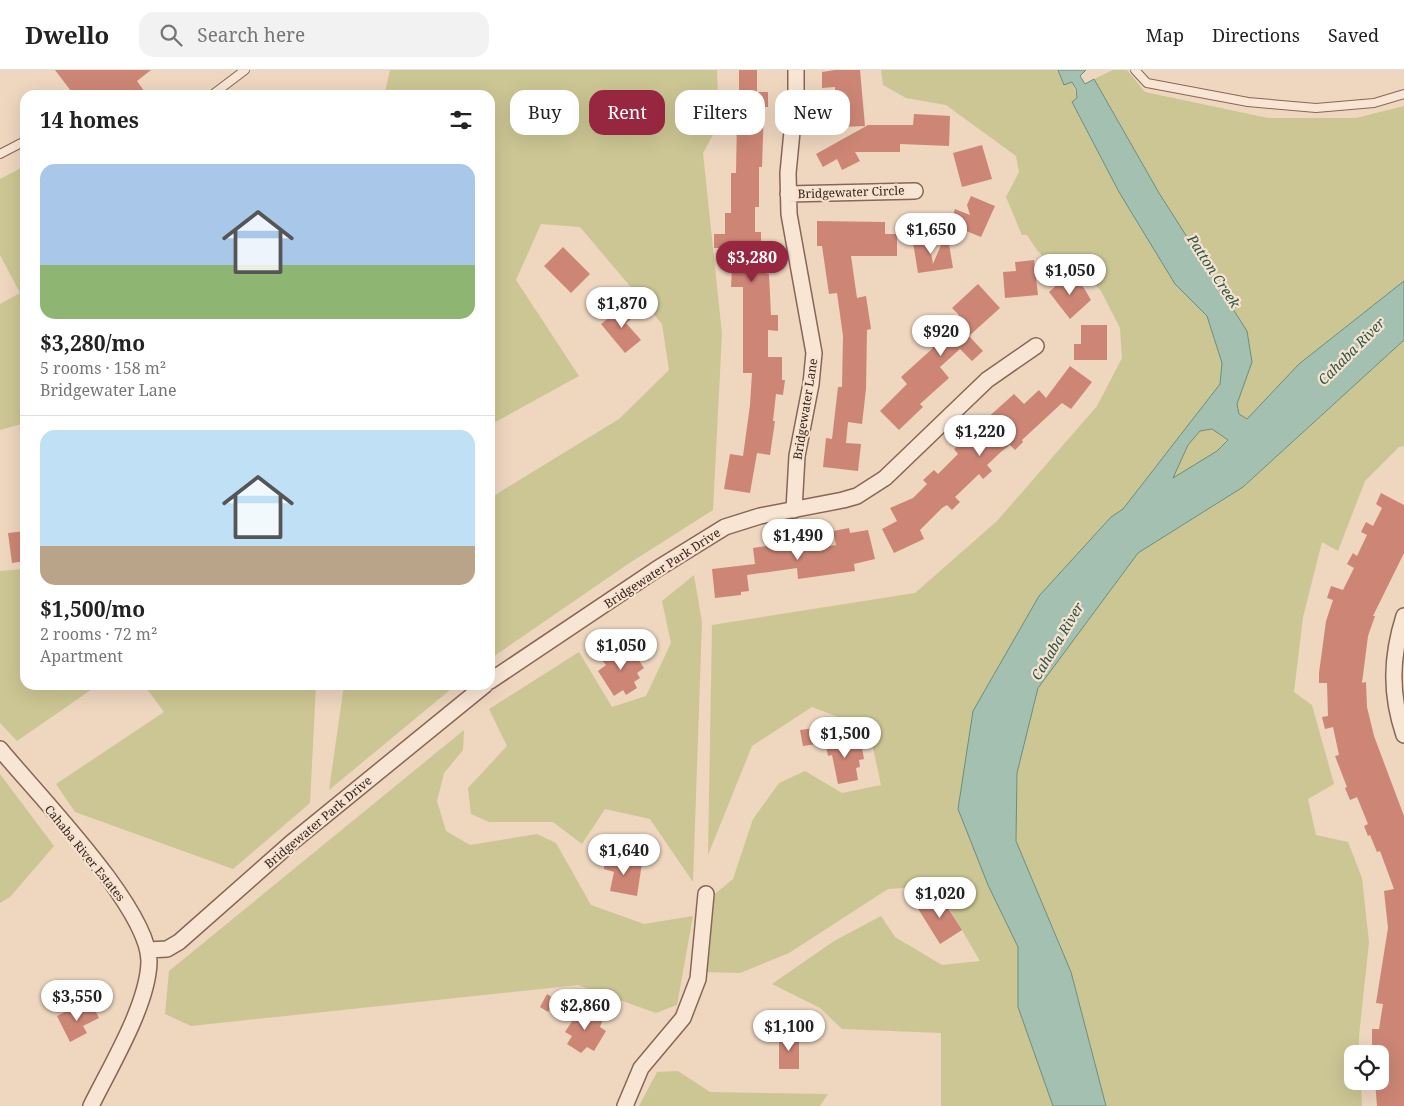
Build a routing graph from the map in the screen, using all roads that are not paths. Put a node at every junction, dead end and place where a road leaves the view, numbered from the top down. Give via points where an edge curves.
1 (245, 70) edge
2 (796, 70) edge
3 (1135, 70) edge
4 (219, 90) edge
5 (1404, 94) edge
6 (20, 144) edge
7 (0, 154) edge
8 (915, 190) dead end
9 (788, 194) junction
10 (1036, 346) dead end
11 (794, 510) junction
12 (1404, 616) edge
13 (1402, 632) edge
14 (495, 678) edge
15 (479, 690) edge
16 (1404, 734) edge
17 (0, 749) edge
18 (706, 894) dead end
19 (148, 950) junction
20 (91, 1106) edge
21 (626, 1106) edge

1 - 4 lane
2 - 9 street, Bridgewater Lane
3 - 5 lane via 1147,83 1248,102 1316,108 1374,103
6 - 7 lane
8 - 9 street, Bridgewater Circle
9 - 11 street, Bridgewater Lane via 796,259 814,352 797,456
10 - 11 street, Bridgewater Park Drive via 987,380 878,483 858,496
11 - 14 street, Bridgewater Park Drive via 739,522 709,536
12 - 13 street
13 - 16 street via 1395,651 1393,684 1394,702
15 - 19 street, Bridgewater Park Drive via 291,843 179,942 167,948
17 - 19 street, Cahaba River Estates via 118,892 140,926
18 - 21 street via 698,979 683,1018 641,1068
19 - 20 street, Cahaba River Estates via 149,964 136,1015

